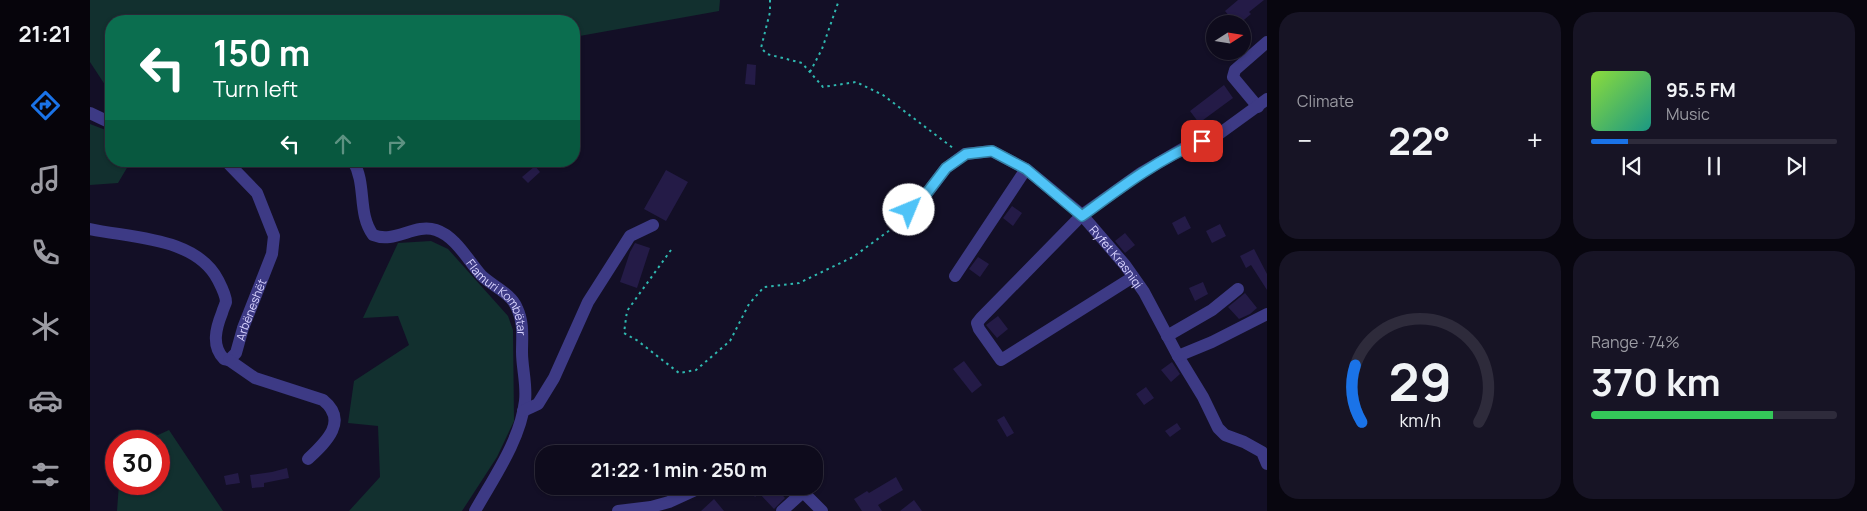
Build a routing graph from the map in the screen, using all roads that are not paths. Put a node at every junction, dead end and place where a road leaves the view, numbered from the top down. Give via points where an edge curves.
1 (1267, 42) edge
2 (1262, 103) edge
3 (90, 113) edge
4 (105, 120) edge
5 (232, 167) edge
6 (356, 167) edge
7 (1026, 169) junction
8 (909, 210) road end
9 (1082, 216) junction
10 (653, 225) dead end
11 (90, 229) edge
12 (955, 276) dead end
13 (1133, 277) junction
14 (1238, 289) dead end
15 (1267, 314) edge
16 (1167, 336) junction
17 (1178, 356) junction
18 (229, 360) junction
19 (523, 411) junction
20 (308, 458) dead end
21 (1267, 464) edge
22 (684, 495) edge
23 (795, 495) edge
24 (806, 495) edge
25 (475, 511) edge
26 (618, 511) edge
27 (782, 511) edge
28 (822, 511) edge

1 - 2 street via 1233,74 1242,89
2 - 9 street via 1220,134 1184,148 1141,173
3 - 4 street
5 - 18 street, Arbëneshët via 257,193 274,236 272,254 236,353
6 - 19 street, Flamuri Kombëtar via 365,220 373,235 390,238 416,230 436,230 455,243 484,278 517,306 523,330
7 - 8 street, Ryfet Krasniqi via 992,151 963,155 946,168
7 - 9 street, Ryfet Krasniqi
7 - 12 street
9 - 13 street, Ryfet Krasniqi
9 - 13 street via 977,323 1000,360
10 - 19 street via 630,236 588,302 554,378 538,404
11 - 18 street, Arbëneshët via 171,245 194,255 213,270 226,301 215,337 218,353
13 - 16 street, Ryfet Krasniqi
14 - 16 street via 1212,310
15 - 17 street
16 - 17 street, Ryfet Krasniqi
17 - 21 street, Ryfet Krasniqi via 1204,397 1218,428 1225,435 1262,452
18 - 20 street via 255,378 323,400 331,406 334,424 327,441
19 - 25 street, Flamuri Kombëtar via 514,440
22 - 26 street via 651,507
23 - 27 street
24 - 28 street

